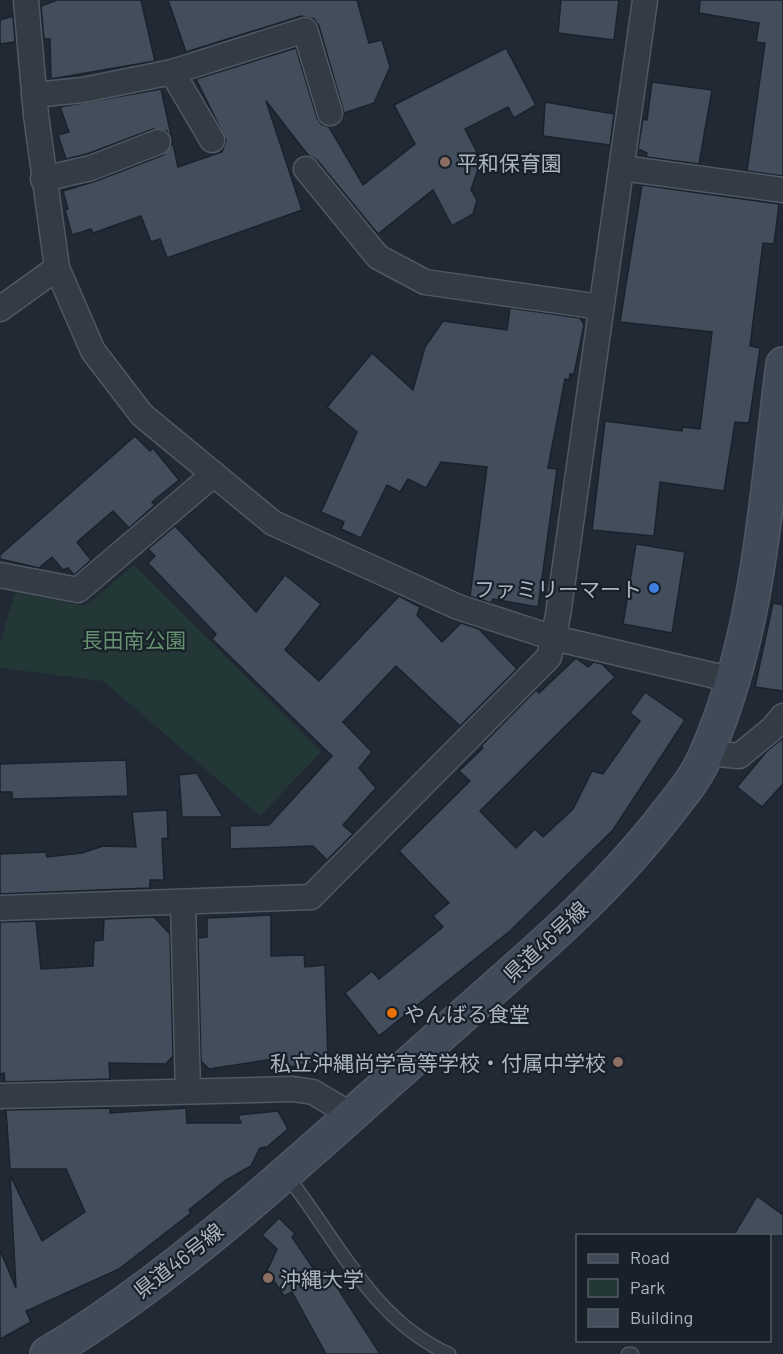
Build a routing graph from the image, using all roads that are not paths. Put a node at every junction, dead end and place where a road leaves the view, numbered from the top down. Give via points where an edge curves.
1 (26, 0) edge
2 (645, 0) edge
3 (172, 72) junction
4 (34, 95) junction
5 (330, 113) dead end
6 (212, 140) dead end
7 (158, 142) dead end
8 (622, 168) junction
9 (306, 169) dead end
10 (44, 179) junction
11 (783, 190) edge
12 (57, 268) junction
13 (601, 307) junction
14 (0, 309) edge
15 (783, 364) edge
16 (214, 474) junction
17 (0, 575) edge
18 (554, 638) junction
19 (733, 680) junction
20 (783, 716) edge
21 (707, 753) junction
22 (183, 903) junction
23 (0, 908) edge
24 (189, 1091) junction
25 (0, 1096) edge
26 (350, 1114) junction
27 (284, 1172) junction
28 (47, 1354) edge
29 (449, 1354) edge

1 - 4 street
2 - 8 street
3 - 4 street via 83,90
3 - 5 street via 305,30
3 - 6 street
4 - 10 street
7 - 10 street via 91,168
8 - 11 street
8 - 13 street
9 - 13 street via 378,257 425,282
10 - 12 street
12 - 14 street
12 - 16 street via 93,351 129,401
13 - 18 street
15 - 19 main road, 県道46号線 via 754,593
16 - 17 street via 78,590
16 - 18 street via 273,523 458,607
18 - 19 street
18 - 22 street via 549,657 311,897
19 - 21 main road, 県道46号線
20 - 21 street via 739,756
21 - 26 main road, 県道46号線 via 694,778 629,860 512,971
22 - 23 street
22 - 24 street
24 - 25 street
24 - 26 street via 293,1089 313,1092
26 - 27 main road, 県道46号線
27 - 28 main road, 県道46号線 via 188,1254
27 - 29 lane via 376,1301 404,1327

